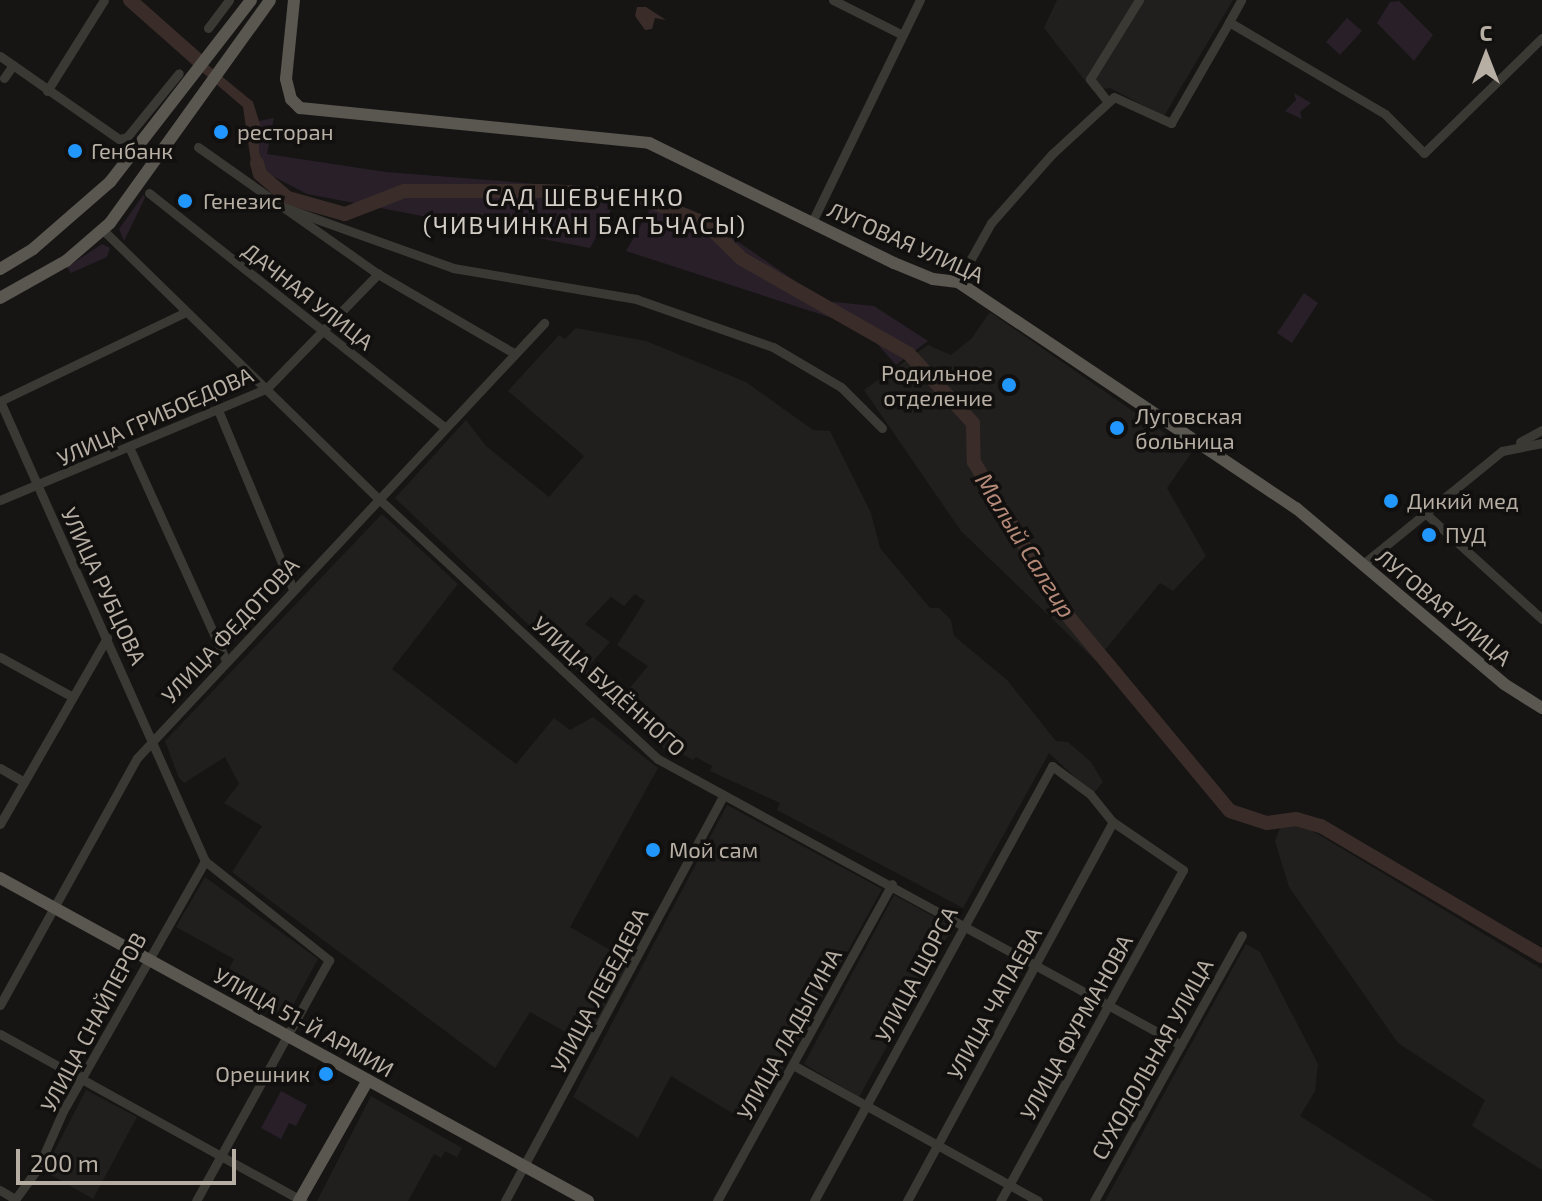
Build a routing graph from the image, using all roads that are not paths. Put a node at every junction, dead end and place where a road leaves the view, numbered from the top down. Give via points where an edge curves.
1 (104, 0) edge
2 (229, 0) edge
3 (251, 0) edge
4 (270, 0) edge
5 (277, 0) edge
6 (833, 0) edge
7 (920, 0) edge
8 (1139, 0) edge
9 (1241, 0) edge
10 (296, 2) edge
11 (1229, 22) junction
12 (208, 28) dead end
13 (903, 35) junction
14 (1542, 38) edge
15 (0, 56) edge
16 (13, 65) junction
17 (179, 73) dead end
18 (4, 78) dead end
19 (47, 91) junction
20 (1108, 102) junction
21 (198, 147) dead end
22 (149, 193) dead end
23 (283, 207) junction
24 (812, 222) junction
25 (103, 230) junction
26 (0, 269) edge
27 (378, 274) junction
28 (958, 282) junction
29 (0, 298) edge
30 (186, 312) junction
31 (544, 323) dead end
32 (324, 331) junction
33 (514, 353) junction
34 (266, 389) junction
35 (0, 401) edge
36 (218, 410) junction
37 (445, 428) junction
38 (882, 428) dead end
39 (1542, 430) edge
40 (1542, 443) edge
41 (1516, 445) junction
42 (130, 449) junction
43 (38, 486) junction
44 (379, 499) junction
45 (0, 500) edge
46 (1425, 513) junction
47 (1363, 564) junction
48 (293, 589) junction
49 (1542, 619) edge
50 (107, 638) junction
51 (0, 657) edge
52 (226, 661) junction
53 (71, 696) junction
54 (1542, 708) edge
55 (154, 737) junction
56 (0, 768) edge
57 (24, 782) junction
58 (724, 795) junction
59 (1113, 822) junction
60 (0, 824) edge
61 (205, 861) junction
62 (0, 878) edge
63 (892, 884) junction
64 (53, 907) junction
65 (964, 923) junction
66 (1242, 935) dead end
67 (147, 958) junction
68 (1037, 963) junction
69 (1110, 1002) junction
70 (0, 1005) edge
71 (0, 1034) edge
72 (288, 1036) junction
73 (1181, 1045) junction
74 (793, 1065) junction
75 (81, 1079) junction
76 (368, 1080) junction
77 (865, 1107) junction
78 (937, 1145) junction
79 (219, 1156) junction
80 (525, 1166) junction
81 (1008, 1186) junction
82 (0, 1190) edge
83 (15, 1200) edge
84 (196, 1201) edge
85 (301, 1201) edge
86 (505, 1201) edge
87 (588, 1201) edge
88 (717, 1201) edge
89 (814, 1201) edge
90 (907, 1201) edge
91 (1000, 1201) edge
92 (1038, 1201) edge
93 (1094, 1201) edge

1 - 19 street
2 - 12 street
3 - 26 main road via 140,149 85,207
4 - 25 main road
5 - 10 main road
6 - 13 street
7 - 13 street
8 - 20 street via 1090,79
9 - 11 street
10 - 24 main road, ЛУГОВАЯ УЛИЦА via 286,79 300,108 636,140
11 - 14 street via 1385,114 1424,153
11 - 20 street via 1171,123 1119,97
13 - 24 street
15 - 16 street
16 - 18 street
16 - 19 street
17 - 19 street via 127,137 108,135
20 - 28 street via 1052,154 991,223
21 - 23 street
22 - 32 street, ДАЧНАЯ УЛИЦА
23 - 27 street
23 - 38 street via 453,268 636,299 773,347 841,387
24 - 28 main road, ЛУГОВАЯ УЛИЦА via 907,268
25 - 29 main road via 48,273
25 - 30 street, УЛИЦА БУДЁННОГО
27 - 32 street, УЛИЦА ГРИБОЕДОВА
27 - 33 street
28 - 47 main road, ЛУГОВАЯ УЛИЦА via 1296,508
30 - 34 street, УЛИЦА БУДЁННОГО
30 - 35 street
31 - 33 street, УЛИЦА ФЕДОТОВА
32 - 34 street, УЛИЦА ГРИБОЕДОВА
32 - 37 street, ДАЧНАЯ УЛИЦА
33 - 37 street, УЛИЦА ФЕДОТОВА
34 - 36 street, УЛИЦА ГРИБОЕДОВА
34 - 44 street, УЛИЦА БУДЁННОГО
35 - 43 street, УЛИЦА РУБЦОВА
36 - 42 street, УЛИЦА ГРИБОЕДОВА
36 - 48 street
37 - 44 street, УЛИЦА ФЕДОТОВА
39 - 41 street
40 - 41 street
41 - 46 street
42 - 43 street, УЛИЦА ГРИБОЕДОВА
42 - 52 street
43 - 45 street, УЛИЦА ГРИБОЕДОВА
43 - 50 street, УЛИЦА РУБЦОВА
44 - 48 street, УЛИЦА ФЕДОТОВА
44 - 58 street, УЛИЦА БУДЁННОГО via 658,759
46 - 47 street
46 - 49 street
47 - 54 main road, ЛУГОВАЯ УЛИЦА via 1504,684
48 - 52 street, УЛИЦА ФЕДОТОВА
50 - 53 street
50 - 55 street, УЛИЦА РУБЦОВА
51 - 53 street
52 - 55 street, УЛИЦА ФЕДОТОВА
53 - 57 street
55 - 61 street, УЛИЦА РУБЦОВА
55 - 64 street, УЛИЦА ФЕДОТОВА
56 - 57 street
57 - 60 street
58 - 63 street, УЛИЦА БУДЁННОГО
58 - 80 street, УЛИЦА ЛЕБЕДЕВА
59 - 65 street, УЛИЦА ЩОРСА via 1090,794 1052,766
59 - 68 street, УЛИЦА ЧАПАЕВА
59 - 69 street, УЛИЦА ФУРМАНОВА via 1183,870
61 - 67 street, УЛИЦА СНАЙПЕРОВ
61 - 72 street, УЛИЦА РУБЦОВА via 329,960
62 - 64 main road, УЛИЦА 51-Й АРМИИ
63 - 65 street, УЛИЦА БУДЁННОГО
63 - 74 street, УЛИЦА ЛАДЫГИНА
64 - 67 main road, УЛИЦА 51-Й АРМИИ
64 - 70 street, УЛИЦА ФЕДОТОВА
65 - 68 street, УЛИЦА БУДЁННОГО
65 - 77 street, УЛИЦА ЩОРСА
66 - 73 street, СУХОДОЛЬНАЯ УЛИЦА
67 - 72 main road, УЛИЦА 51-Й АРМИИ
67 - 75 street, УЛИЦА СНАЙПЕРОВ
68 - 69 street, УЛИЦА БУДЁННОГО
68 - 78 street, УЛИЦА ЧАПАЕВА
69 - 73 street, УЛИЦА БУДЁННОГО
69 - 81 street, УЛИЦА ФУРМАНОВА
71 - 75 street
72 - 76 main road, УЛИЦА 51-Й АРМИИ
72 - 79 street
73 - 93 street, СУХОДОЛЬНАЯ УЛИЦА
74 - 77 street
74 - 88 street, УЛИЦА ЛАДЫГИНА
75 - 79 street
75 - 83 street, УЛИЦА СНАЙПЕРОВ via 38,1168
76 - 80 main road, УЛИЦА 51-Й АРМИИ
76 - 85 main road
77 - 78 street
77 - 89 street, УЛИЦА ЩОРСА
78 - 81 street
78 - 90 street, УЛИЦА ЧАПАЕВА
79 - 84 street
79 - 85 street
80 - 86 street, УЛИЦА ЛЕБЕДЕВА
80 - 87 main road, УЛИЦА 51-Й АРМИИ
81 - 91 street, УЛИЦА ФУРМАНОВА
81 - 92 street
82 - 83 street

